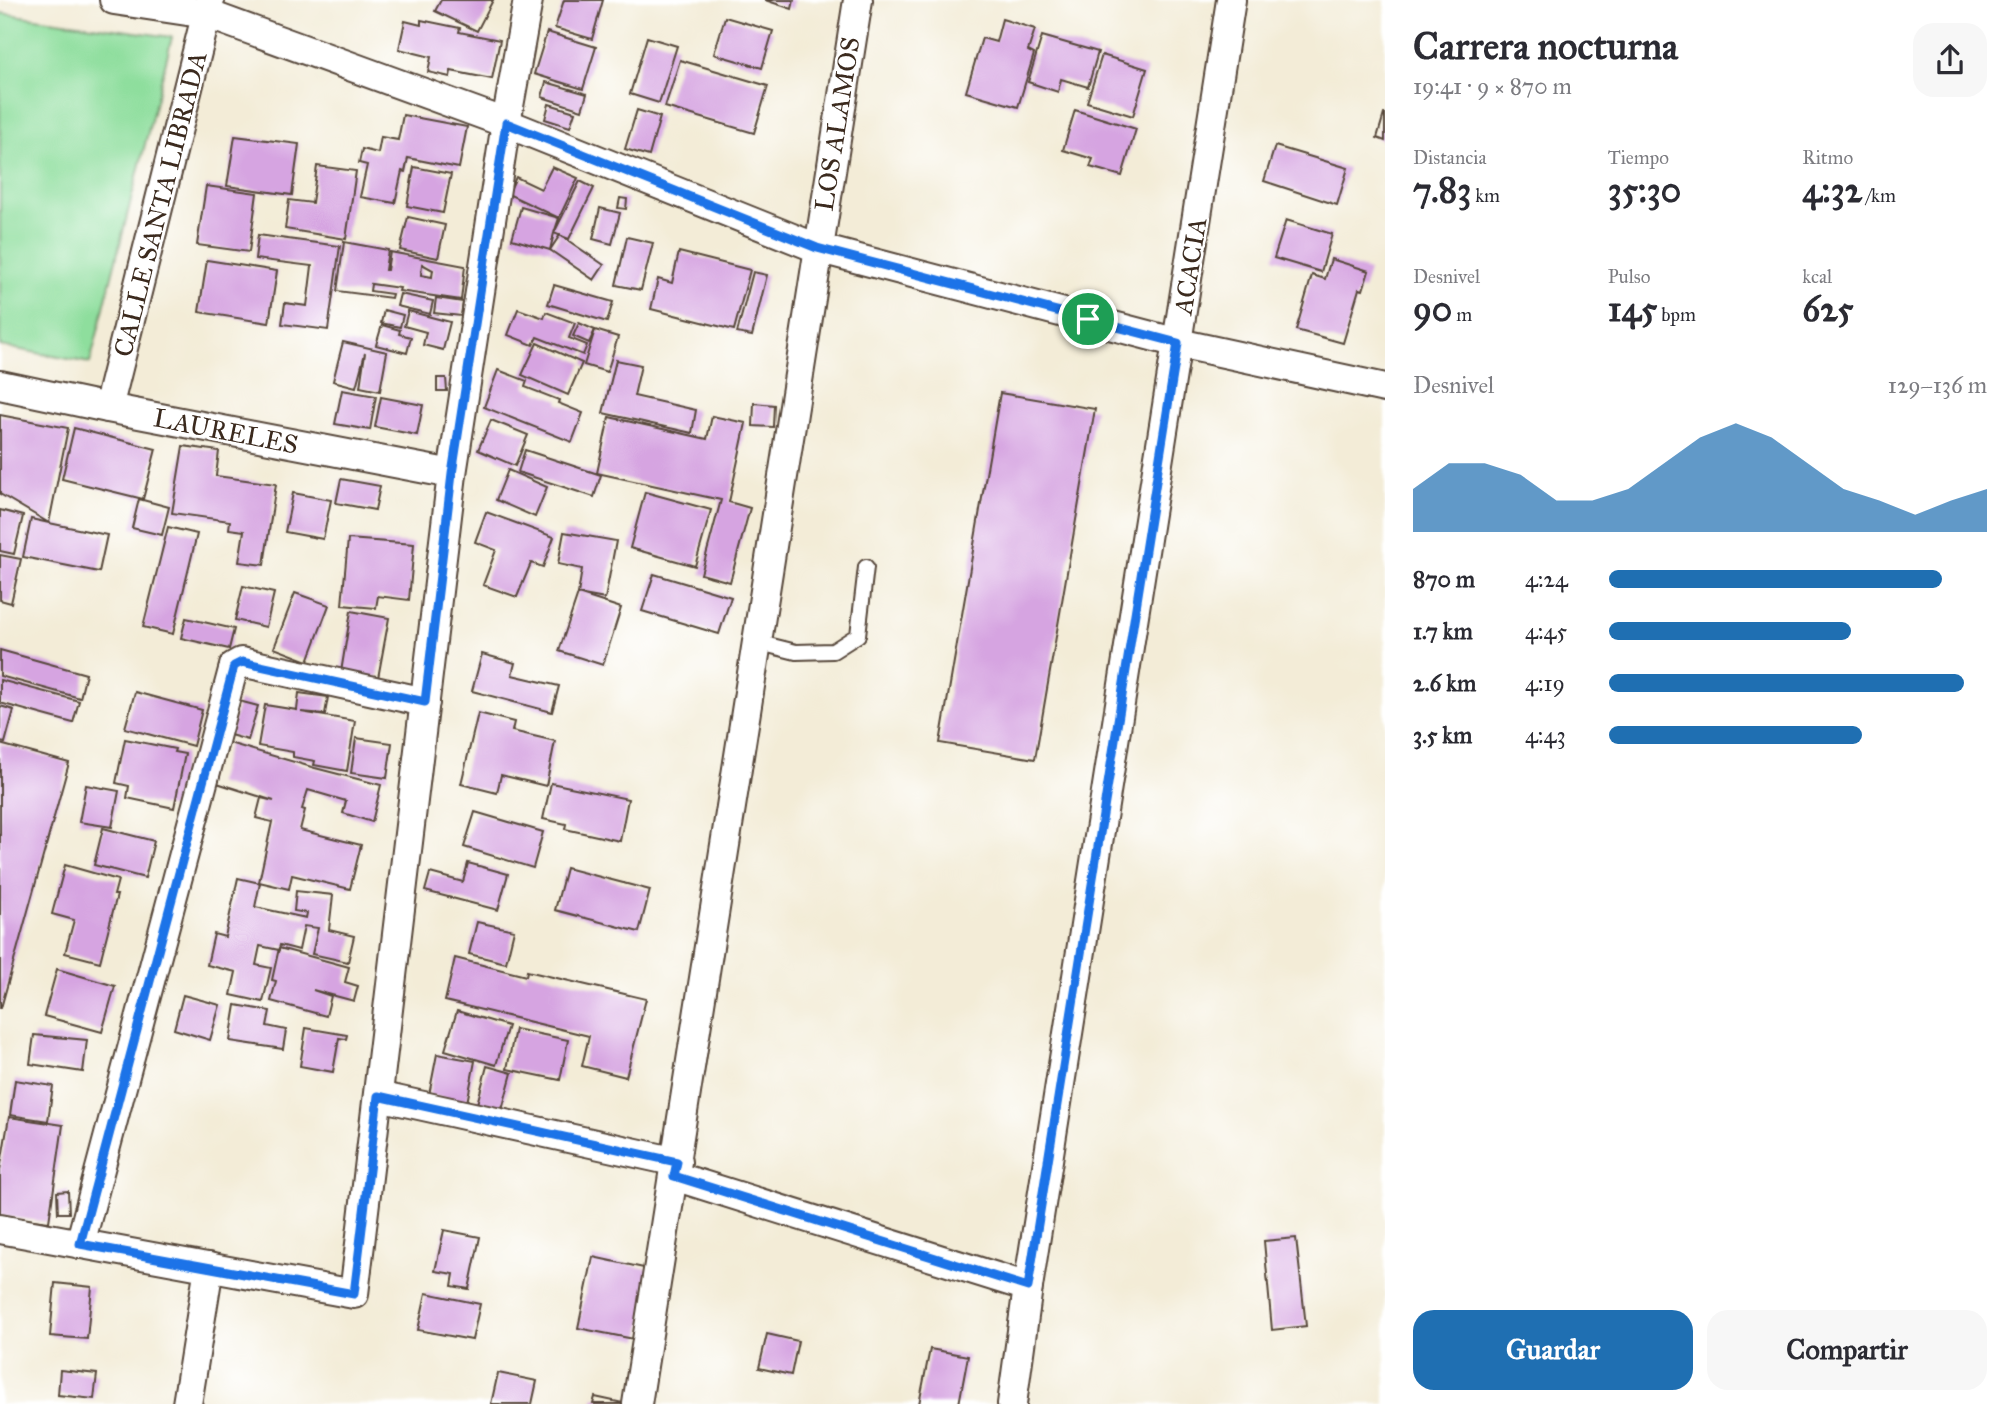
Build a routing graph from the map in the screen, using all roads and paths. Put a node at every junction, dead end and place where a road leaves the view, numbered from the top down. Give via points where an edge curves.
1 (114, 0) edge
2 (528, 0) edge
3 (858, 0) edge
4 (1231, 0) edge
5 (209, 7) edge
6 (506, 123) junction
7 (817, 248) junction
8 (1178, 343) junction
9 (0, 385) edge
10 (1385, 388) edge
11 (108, 408) junction
12 (452, 474) junction
13 (866, 567) dead end
14 (756, 642) junction
15 (425, 702) junction
16 (378, 1096) junction
17 (675, 1169) junction
18 (0, 1229) edge
19 (80, 1244) junction
20 (209, 1267) junction
21 (1028, 1287) junction
22 (187, 1404) edge
23 (637, 1404) edge
24 (1012, 1404) edge

1 - 5 street
2 - 6 street
3 - 7 street, LOS ALAMOS
4 - 8 street, ACACIA
5 - 6 street
5 - 11 street, CALLE SANTA LIBRADA
6 - 7 street
6 - 12 street
7 - 8 street
7 - 14 street, LOS ALAMOS
8 - 10 street
8 - 21 street, ACACIA
9 - 11 street, LAURELES
11 - 12 street, LAURELES
12 - 15 street
13 - 14 lane via 858,635 833,651 796,652
14 - 17 street, LOS ALAMOS
15 - 16 street
15 - 19 street via 242,662 234,666
16 - 17 street
16 - 20 street via 354,1294
17 - 21 street
17 - 23 street, LOS ALAMOS
18 - 19 street
19 - 20 street
20 - 22 street
21 - 24 street, ACACIA

